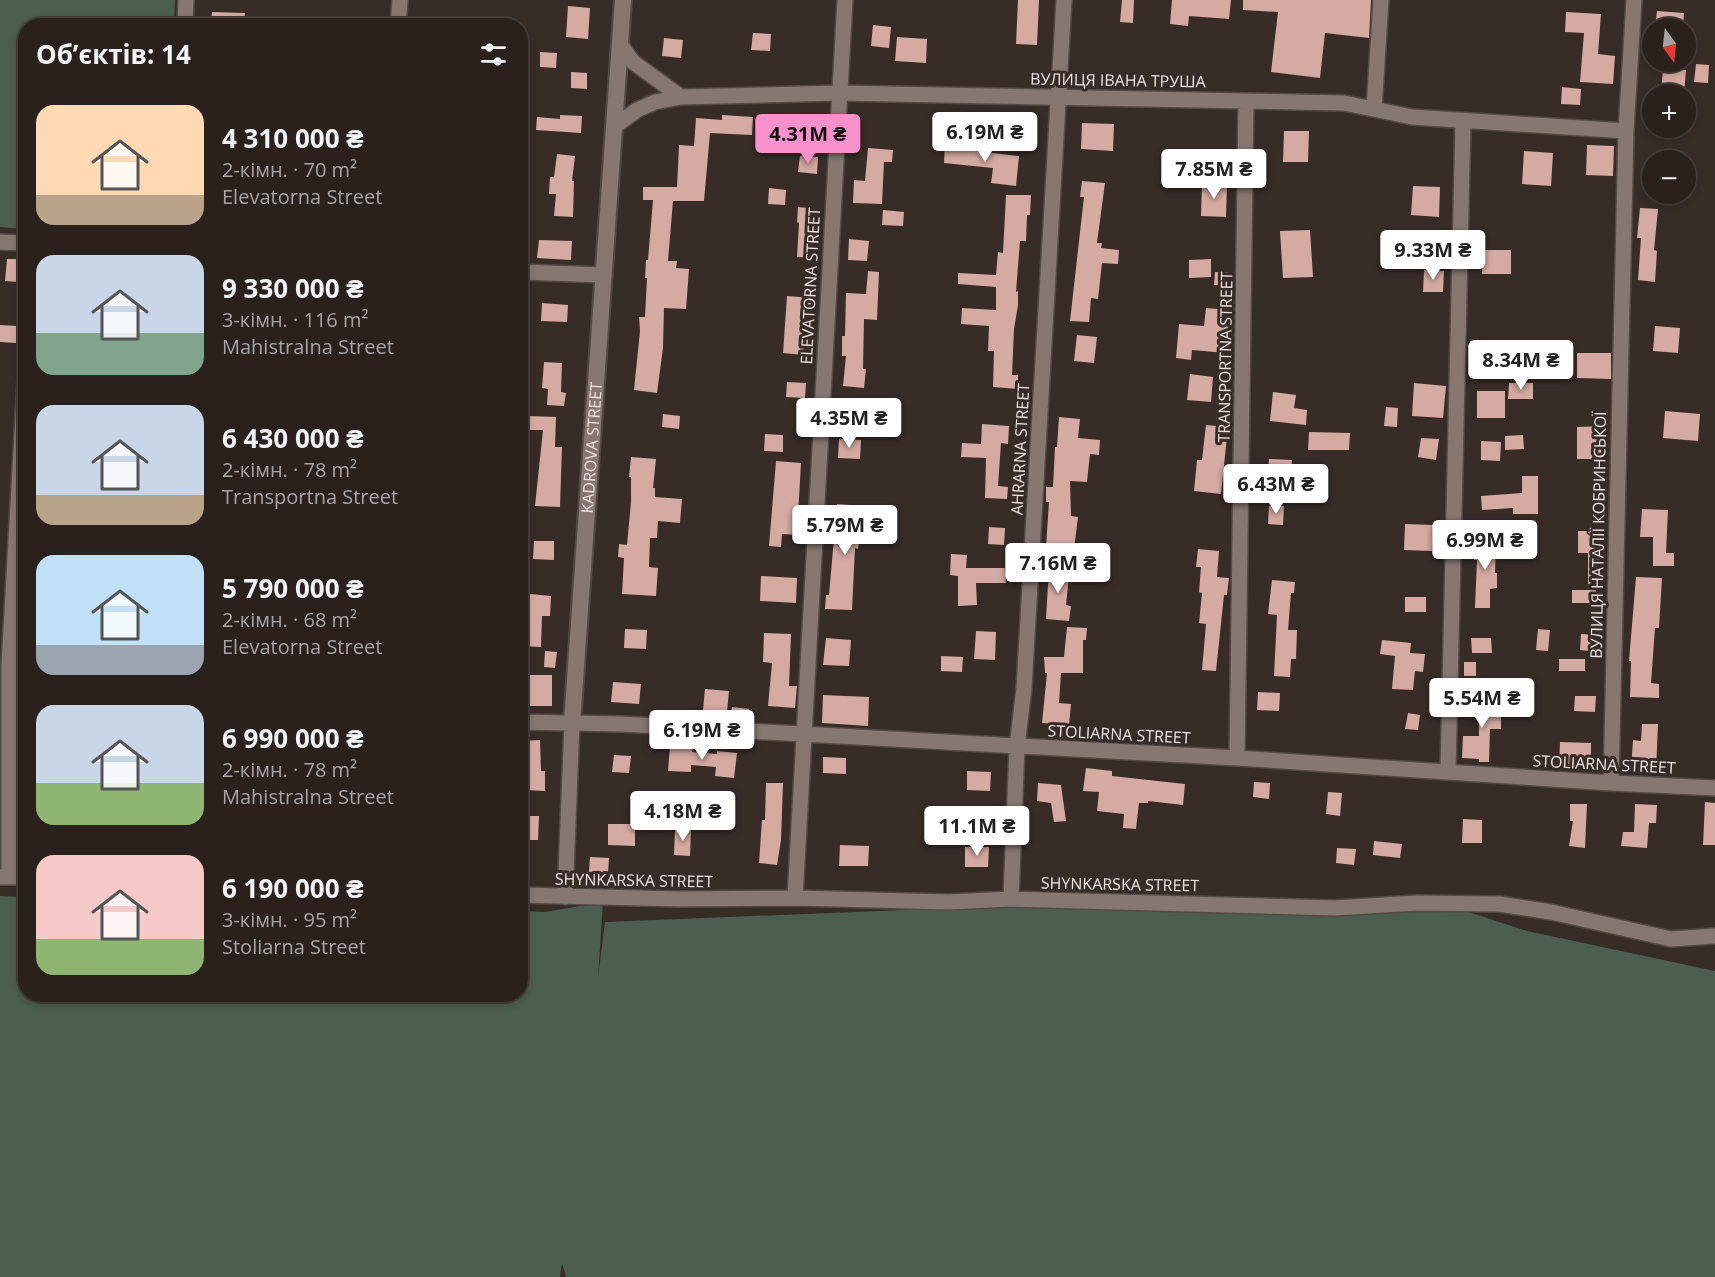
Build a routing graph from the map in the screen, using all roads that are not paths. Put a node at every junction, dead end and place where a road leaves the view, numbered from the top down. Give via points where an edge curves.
1 (186, 0) edge
2 (400, 0) edge
3 (623, 0) edge
4 (845, 0) edge
5 (1064, 0) edge
6 (1380, 0) edge
7 (1634, 0) edge
8 (185, 18) edge
9 (399, 18) edge
10 (622, 46) junction
11 (839, 93) junction
12 (681, 97) junction
13 (1058, 97) junction
14 (1246, 101) junction
15 (1374, 109) junction
16 (1463, 121) junction
17 (615, 126) junction
18 (1626, 131) junction
19 (0, 242) edge
20 (18, 243) edge
21 (528, 272) edge
22 (604, 275) junction
23 (18, 505) edge
24 (528, 722) edge
25 (572, 723) junction
26 (803, 735) junction
27 (1017, 747) junction
28 (1238, 758) junction
29 (1448, 772) junction
30 (1611, 783) junction
31 (1715, 788) edge
32 (4, 876) edge
33 (528, 895) edge
34 (565, 897) junction
35 (795, 898) junction
36 (1011, 899) junction
37 (1715, 936) edge

1 - 8 street
2 - 9 street
3 - 10 street, KADROVA STREET
4 - 11 street, ELEVATORNA STREET
5 - 13 street, AHRARNA STREET
6 - 15 street
7 - 18 street, ВУЛИЦЯ НАТАЛІЇ КОБРИНСЬКОЇ
10 - 12 street via 633,62
10 - 17 street, KADROVA STREET
11 - 12 street, ВУЛИЦЯ ІВАНА ТРУША
11 - 13 street, ВУЛИЦЯ ІВАНА ТРУША
11 - 26 street, ELEVATORNA STREET
12 - 17 street, ВУЛИЦЯ ІВАНА ТРУША via 655,102
13 - 14 street, ВУЛИЦЯ ІВАНА ТРУША
13 - 27 street, AHRARNA STREET
14 - 15 street, ВУЛИЦЯ ІВАНА ТРУША via 1344,103
14 - 28 street, TRANSPORTNA STREET
15 - 16 street, ВУЛИЦЯ ІВАНА ТРУША
16 - 18 street, ВУЛИЦЯ ІВАНА ТРУША
16 - 29 street
17 - 22 street, KADROVA STREET
18 - 30 street, ВУЛИЦЯ НАТАЛІЇ КОБРИНСЬКОЇ
19 - 20 street
21 - 22 street
22 - 25 street, KADROVA STREET
23 - 32 street
24 - 25 street, STOLIARNA STREET
25 - 26 street, STOLIARNA STREET
25 - 34 street, KADROVA STREET
26 - 27 street, STOLIARNA STREET
26 - 35 street, ELEVATORNA STREET
27 - 28 street, STOLIARNA STREET
27 - 36 street, AHRARNA STREET
28 - 29 street, STOLIARNA STREET
29 - 30 street, STOLIARNA STREET
30 - 31 street, STOLIARNA STREET
33 - 34 street, SHYNKARSKA STREET
34 - 35 street, SHYNKARSKA STREET
35 - 36 street, SHYNKARSKA STREET via 949,902
36 - 37 street, SHYNKARSKA STREET via 1335,908 1499,904 1671,939

